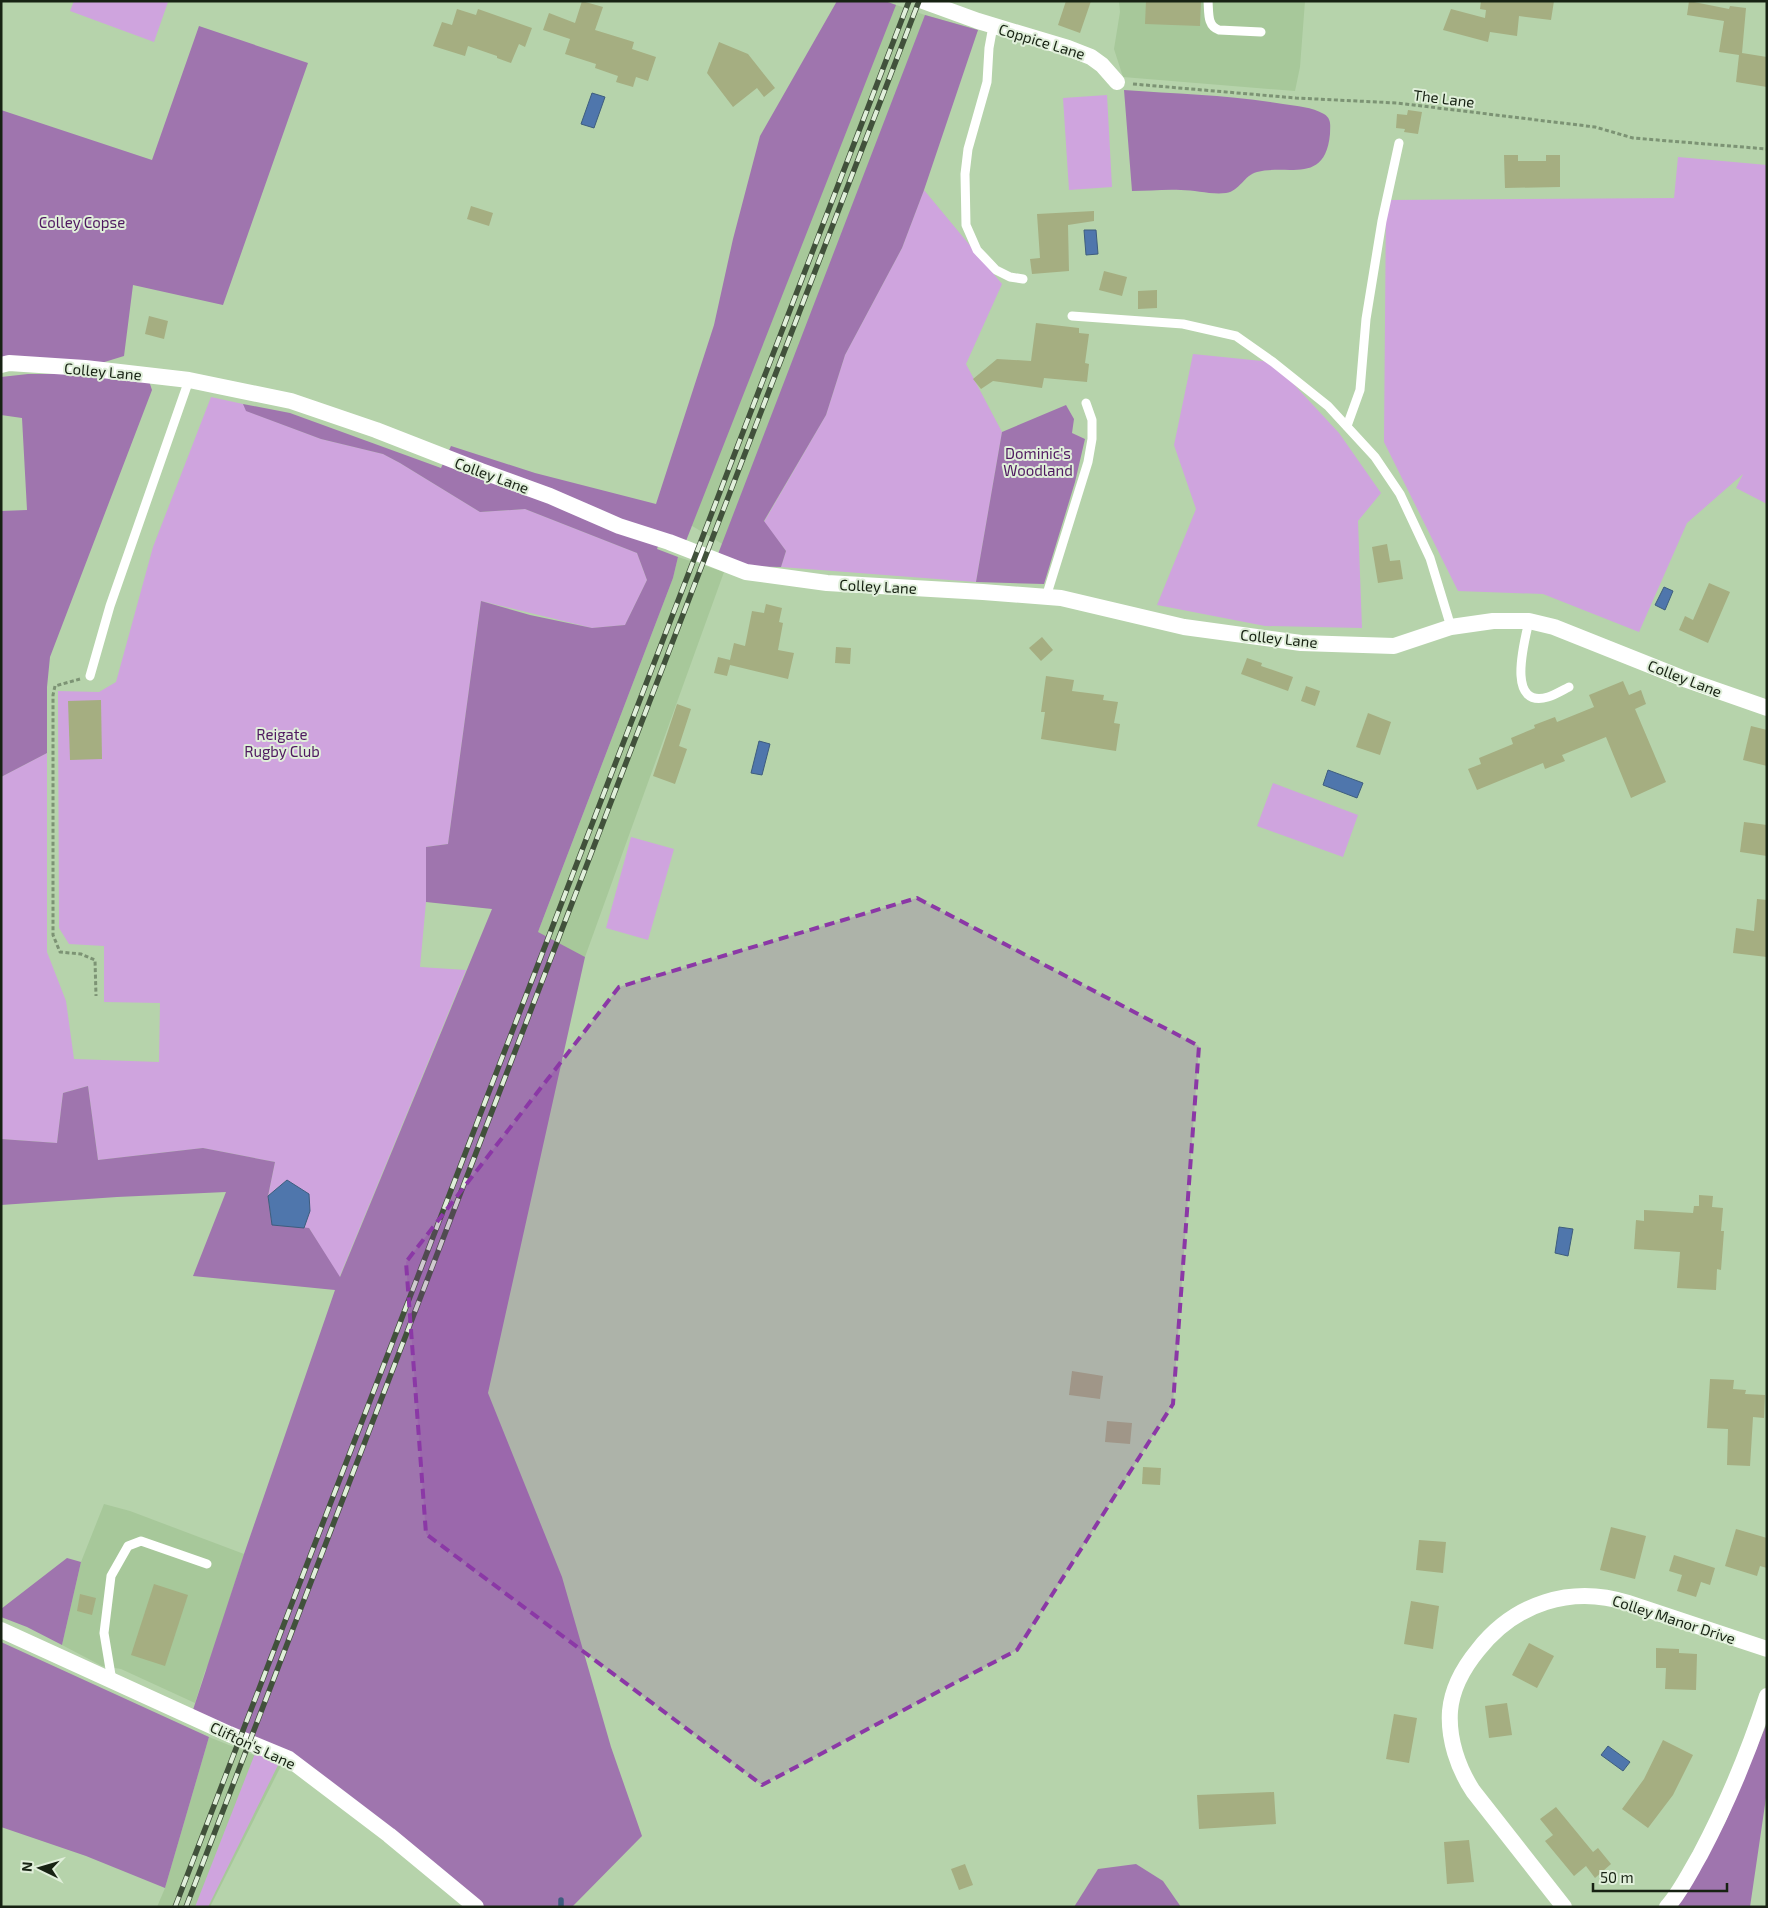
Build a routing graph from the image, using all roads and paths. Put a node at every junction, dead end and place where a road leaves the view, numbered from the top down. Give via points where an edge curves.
1 (923, 1) edge
2 (1208, 1) edge
3 (993, 26) junction
4 (1260, 32) dead end
5 (1117, 82) joint
6 (1399, 143) dead end
7 (1767, 149) edge
8 (1023, 279) dead end
9 (1072, 316) dead end
10 (1, 365) edge
11 (189, 380) junction
12 (1086, 403) dead end
13 (1347, 426) junction
14 (1046, 597) junction
15 (1528, 621) junction
16 (1451, 627) junction
17 (90, 676) joint
18 (1569, 687) dead end
19 (1767, 708) edge
20 (96, 996) dead end
21 (207, 1564) dead end
22 (1, 1630) edge
23 (1767, 1649) edge
24 (112, 1681) junction
25 (1767, 1696) edge
26 (476, 1907) edge
27 (1564, 1907) edge
28 (1666, 1907) edge

1 - 3 street, Coppice Lane
2 - 4 lane via 1209,21 1214,28
3 - 5 street, Coppice Lane via 1091,57
3 - 8 lane via 988,48 987,82 968,150 966,225 977,250 996,270
5 - 7 path, The Lane via 1296,98 1397,103 1595,127 1633,138
6 - 13 lane via 1366,319 1360,390
9 - 13 lane via 1183,324 1236,336 1328,406
10 - 11 street, Colley Lane via 85,368
11 - 14 street, Colley Lane via 291,401 376,430 550,496 619,526 746,572 827,582
11 - 17 lane via 110,606
12 - 14 lane via 1092,420 1088,462
13 - 16 lane via 1375,456 1400,494 1430,558
14 - 16 street, Colley Lane via 1184,627 1302,642 1394,646
15 - 16 street, Colley Lane via 1492,621
15 - 18 lane via 1520,664 1526,692 1548,698
15 - 19 street, Colley Lane via 1554,627
17 - 20 path via 55,686 53,695 53,935 60,952 81,954 95,960
21 - 24 lane via 141,1542 128,1546 111,1576 104,1632
22 - 24 street, Clifton's Lane
23 - 27 street, Colley Manor Drive via 1628,1602 1591,1595 1554,1599 1519,1614 1498,1628 1466,1664 1450,1712 1452,1738 1464,1778
24 - 26 street, Clifton's Lane via 289,1759
25 - 28 street via 1728,1801 1690,1873

